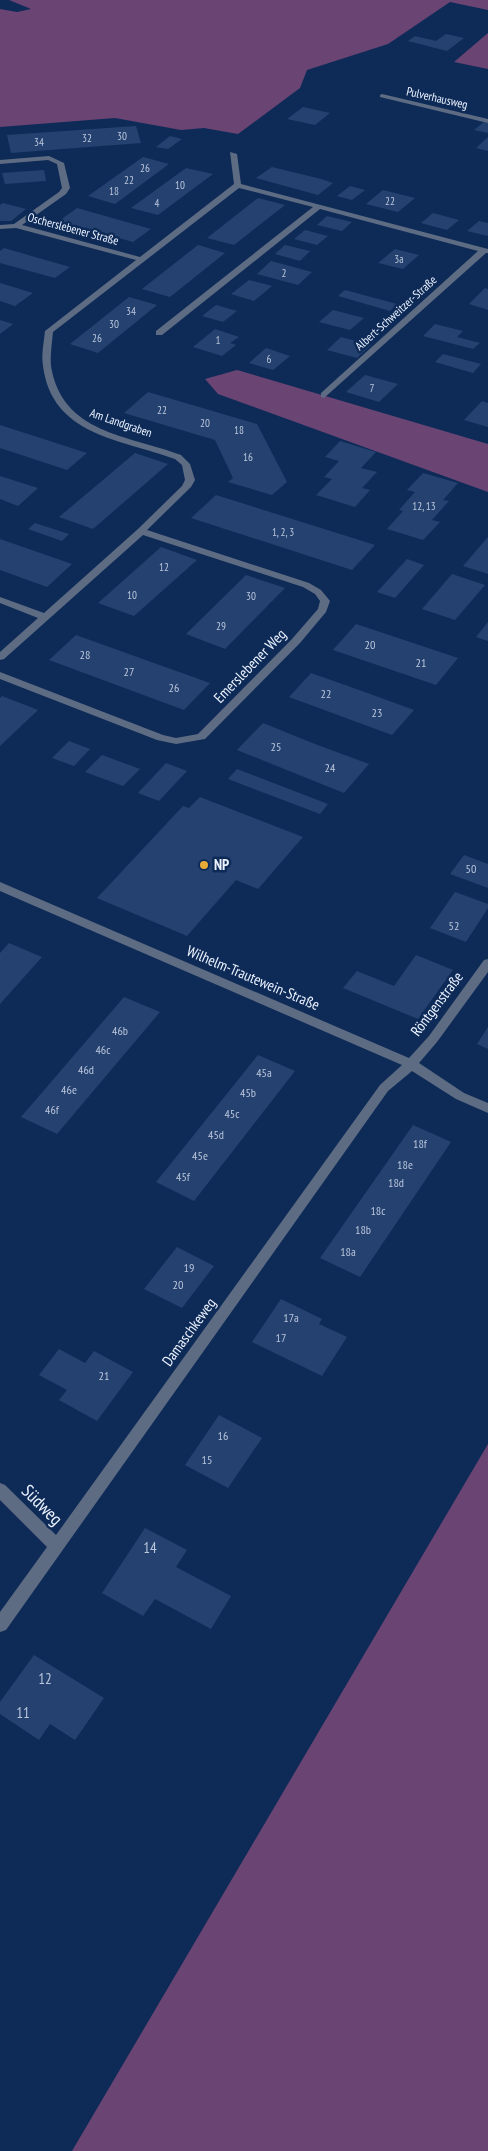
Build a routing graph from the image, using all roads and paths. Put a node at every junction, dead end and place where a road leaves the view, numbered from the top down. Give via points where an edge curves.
1 (382, 96) dead end
2 (488, 121) edge
3 (233, 154) dead end
4 (0, 162) edge
5 (238, 185) junction
6 (319, 206) junction
7 (16, 226) junction
8 (0, 227) edge
9 (486, 251) edge
10 (140, 259) junction
11 (159, 333) dead end
12 (324, 395) dead end
13 (141, 531) junction
14 (0, 600) edge
15 (46, 617) junction
16 (0, 657) edge
17 (0, 675) edge
18 (0, 886) edge
19 (488, 963) edge
20 (410, 1064) junction
21 (488, 1108) edge
22 (0, 1490) edge
23 (57, 1546) junction
24 (0, 1625) edge

1 - 2 street, Pulverhausweg
3 - 5 street
4 - 7 street via 49,158 60,163 66,188 62,194
5 - 6 street, Albert-Schweitzer-Straße
5 - 10 street, Am Landgraben
6 - 9 street, Albert-Schweitzer-Straße
6 - 11 street
7 - 8 street, Oscherslebener Straße
7 - 10 street, Oscherslebener Straße
9 - 12 street, Albert-Schweitzer-Straße
10 - 13 street, Am Landgraben via 48,332 47,365 52,390 71,417 96,429 164,451 186,464 190,480 186,487
13 - 15 street, Am Landgraben
13 - 17 street, Emerslebener Weg via 306,585 325,601 323,610 201,737 190,740 161,738
14 - 15 street
15 - 16 street, Am Landgraben
18 - 20 street, Wilhelm-Trautewein-Straße
19 - 20 street, Röntgenstraße via 433,1039
20 - 21 street, Wilhelm-Trautewein-Straße via 460,1096
20 - 23 street, Damaschkeweg via 384,1088
22 - 23 street, Südweg
23 - 24 street, Damaschkeweg

